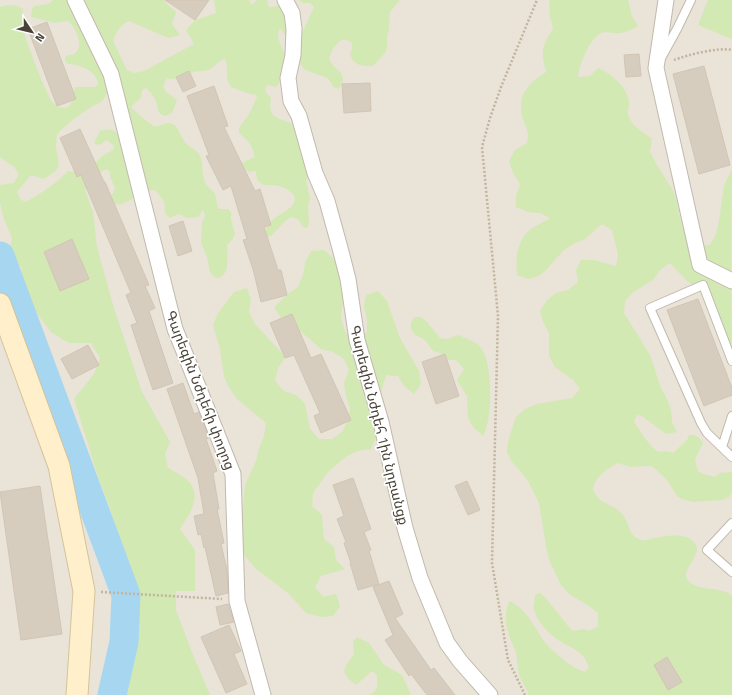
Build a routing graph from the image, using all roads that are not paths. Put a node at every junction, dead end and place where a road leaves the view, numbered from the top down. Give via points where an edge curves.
1 (75, 0) edge
2 (285, 0) edge
3 (666, 0) edge
4 (690, 0) edge
5 (656, 68) junction
6 (732, 281) edge
7 (0, 304) edge
8 (732, 362) edge
9 (732, 416) edge
10 (722, 447) junction
11 (732, 457) edge
12 (732, 523) edge
13 (732, 572) edge
14 (77, 695) edge
15 (263, 695) edge
16 (490, 695) edge

1 - 15 street, Գարեգին Նժդեհի փողոց via 111,74 175,330 233,474 237,601
2 - 16 street, Գարեգին Նժդեհ 1ին նրբանցք via 292,13 294,28 293,55 288,78 292,101 299,116 315,173 327,201 348,279 357,340 381,422 405,528 420,578 447,643
3 - 5 street
4 - 5 lane
5 - 6 street via 700,265
7 - 14 street via 59,466 84,591
8 - 10 lane via 703,285 650,308 701,423 707,433
9 - 10 lane
10 - 11 lane
12 - 13 lane via 707,550

